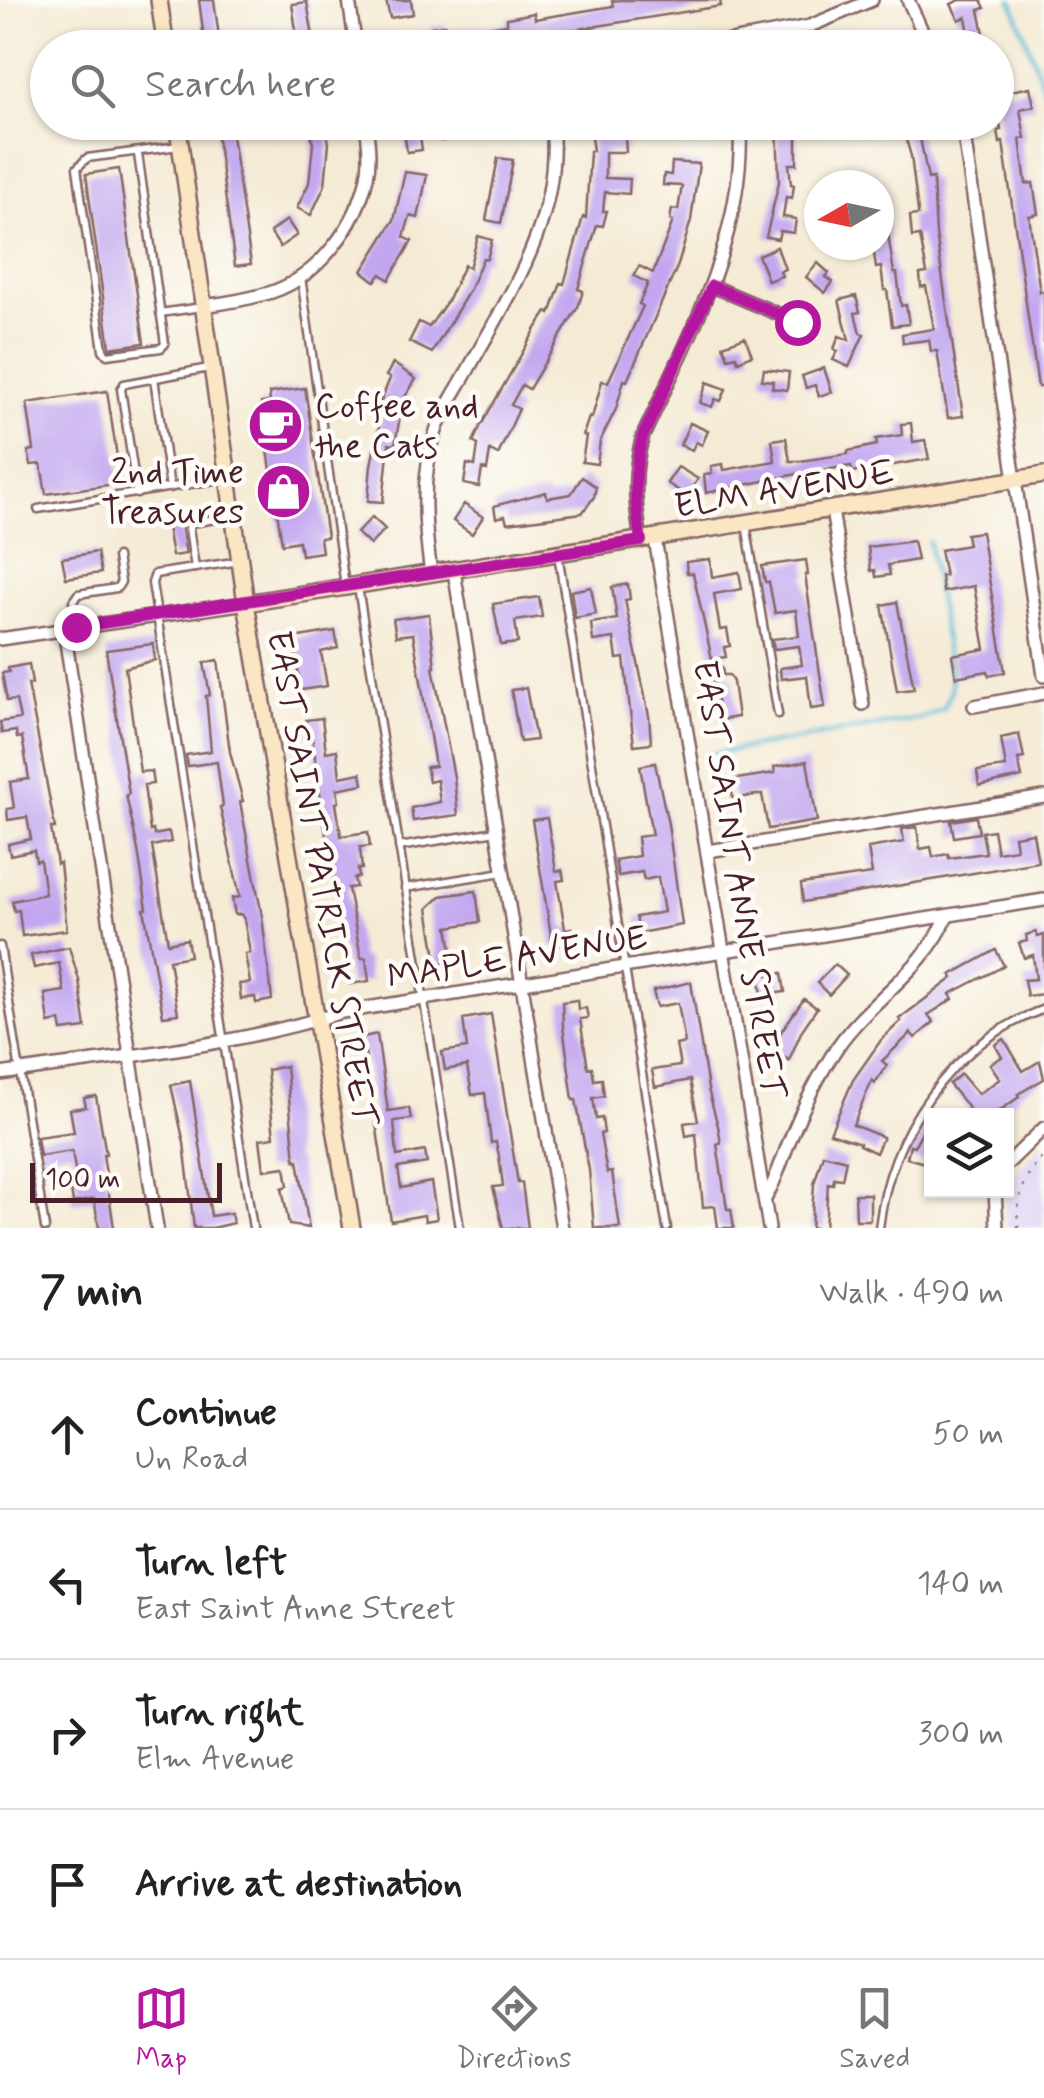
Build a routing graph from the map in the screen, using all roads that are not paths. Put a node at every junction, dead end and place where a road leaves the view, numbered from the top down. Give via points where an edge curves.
1 (159, 0) edge
2 (349, 0) edge
3 (872, 0) edge
4 (908, 0) edge
5 (163, 30) edge
6 (353, 30) edge
7 (794, 30) edge
8 (922, 30) edge
9 (179, 140) edge
10 (366, 140) edge
11 (552, 140) edge
12 (739, 140) edge
13 (965, 140) edge
14 (180, 146) junction
15 (138, 154) junction
16 (301, 277) junction
17 (712, 286) junction
18 (204, 306) junction
19 (160, 313) junction
20 (797, 322) dead end
21 (212, 368) junction
22 (154, 378) junction
23 (1044, 475) edge
24 (228, 478) junction
25 (1013, 480) junction
26 (170, 488) junction
27 (137, 494) junction
28 (38, 509) dead end
29 (832, 510) junction
30 (233, 516) junction
31 (746, 524) junction
32 (648, 540) junction
33 (558, 554) junction
34 (117, 557) dead end
35 (240, 561) junction
36 (195, 568) junction
37 (454, 570) junction
38 (431, 574) junction
39 (351, 586) junction
40 (246, 603) junction
41 (156, 616) junction
42 (70, 628) junction
43 (0, 639) edge
44 (1044, 676) edge
45 (1044, 693) edge
46 (864, 704) dead end
47 (974, 706) dead end
48 (778, 714) dead end
49 (1044, 797) edge
50 (497, 831) junction
51 (399, 847) junction
52 (708, 850) junction
53 (504, 872) junction
54 (405, 888) junction
55 (1044, 900) edge
56 (947, 917) junction
57 (0, 946) edge
58 (725, 950) junction
59 (625, 966) junction
60 (523, 984) junction
61 (423, 1000) junction
62 (1044, 1009) edge
63 (319, 1020) junction
64 (224, 1040) junction
65 (130, 1055) junction
66 (20, 1071) junction
67 (0, 1074) edge
68 (1044, 1128) edge
69 (1014, 1158) edge
70 (995, 1198) edge
71 (765, 1199) junction
72 (45, 1228) edge
73 (157, 1228) edge
74 (253, 1228) edge
75 (352, 1228) edge
76 (460, 1228) edge
77 (562, 1228) edge
78 (667, 1228) edge
79 (769, 1228) edge
80 (879, 1228) edge
81 (996, 1228) edge

1 - 5 main road
2 - 6 street
3 - 7 street
4 - 8 street
9 - 14 main road, EAST SAINT PATRICK STREET
10 - 16 street via 367,178 355,210 341,237
11 - 38 street via 547,202 531,257 445,409 430,454 423,505
12 - 17 street, EAST SAINT ANNE STREET via 735,203
13 - 25 street
14 - 15 lane
14 - 18 main road, EAST SAINT PATRICK STREET
15 - 19 lane
15 - 19 lane via 88,158 77,168 102,350 115,356 161,348
16 - 18 street via 275,291
16 - 39 lane
17 - 20 street
17 - 32 street, EAST SAINT ANNE STREET via 636,460 633,481
18 - 19 lane
18 - 21 main road, EAST SAINT PATRICK STREET
21 - 22 lane
21 - 24 main road, EAST SAINT PATRICK STREET
22 - 26 lane
22 - 27 lane via 120,388
23 - 25 main road, ELM AVENUE
24 - 26 lane
24 - 30 main road, EAST SAINT PATRICK STREET
25 - 29 main road, ELM AVENUE
25 - 44 street
26 - 27 lane
27 - 28 lane
29 - 31 main road, ELM AVENUE
29 - 46 street
30 - 35 main road, EAST SAINT PATRICK STREET
30 - 36 lane via 192,523
31 - 32 main road, ELM AVENUE
31 - 48 lane
32 - 33 main road, ELM AVENUE
32 - 52 street, EAST SAINT ANNE STREET
33 - 37 main road, ELM AVENUE
33 - 59 lane
34 - 42 lane via 121,582 78,594
35 - 36 lane
35 - 40 main road, EAST SAINT PATRICK STREET
36 - 41 lane via 156,574
37 - 38 main road, ELM AVENUE
37 - 50 street
38 - 39 main road, ELM AVENUE
39 - 40 main road, ELM AVENUE
39 - 51 lane
40 - 41 street, ELM AVENUE
40 - 63 main road, EAST SAINT PATRICK STREET
41 - 42 street, ELM AVENUE
41 - 64 lane
42 - 43 street, ELM AVENUE
42 - 65 street
45 - 47 street
49 - 52 street
50 - 51 lane
50 - 53 street
51 - 54 lane
52 - 58 street, EAST SAINT ANNE STREET
53 - 54 lane
53 - 60 street
54 - 61 lane
55 - 56 street, MAPLE AVENUE
56 - 58 street, MAPLE AVENUE
56 - 71 street via 931,947 838,1047
57 - 66 lane
58 - 59 street, MAPLE AVENUE
58 - 71 street, EAST SAINT ANNE STREET
59 - 60 street, MAPLE AVENUE
59 - 78 lane
60 - 61 street, MAPLE AVENUE
60 - 77 street
61 - 63 street, MAPLE AVENUE
61 - 76 lane
62 - 80 lane via 988,1038 938,1085 888,1176
63 - 64 street, MAPLE AVENUE
63 - 75 main road, EAST SAINT PATRICK STREET
64 - 65 street, MAPLE AVENUE
64 - 74 lane
65 - 66 street, MAPLE AVENUE
65 - 73 street
66 - 67 street, MAPLE AVENUE
66 - 72 lane
68 - 69 street
70 - 81 street
71 - 79 street, EAST SAINT ANNE STREET

